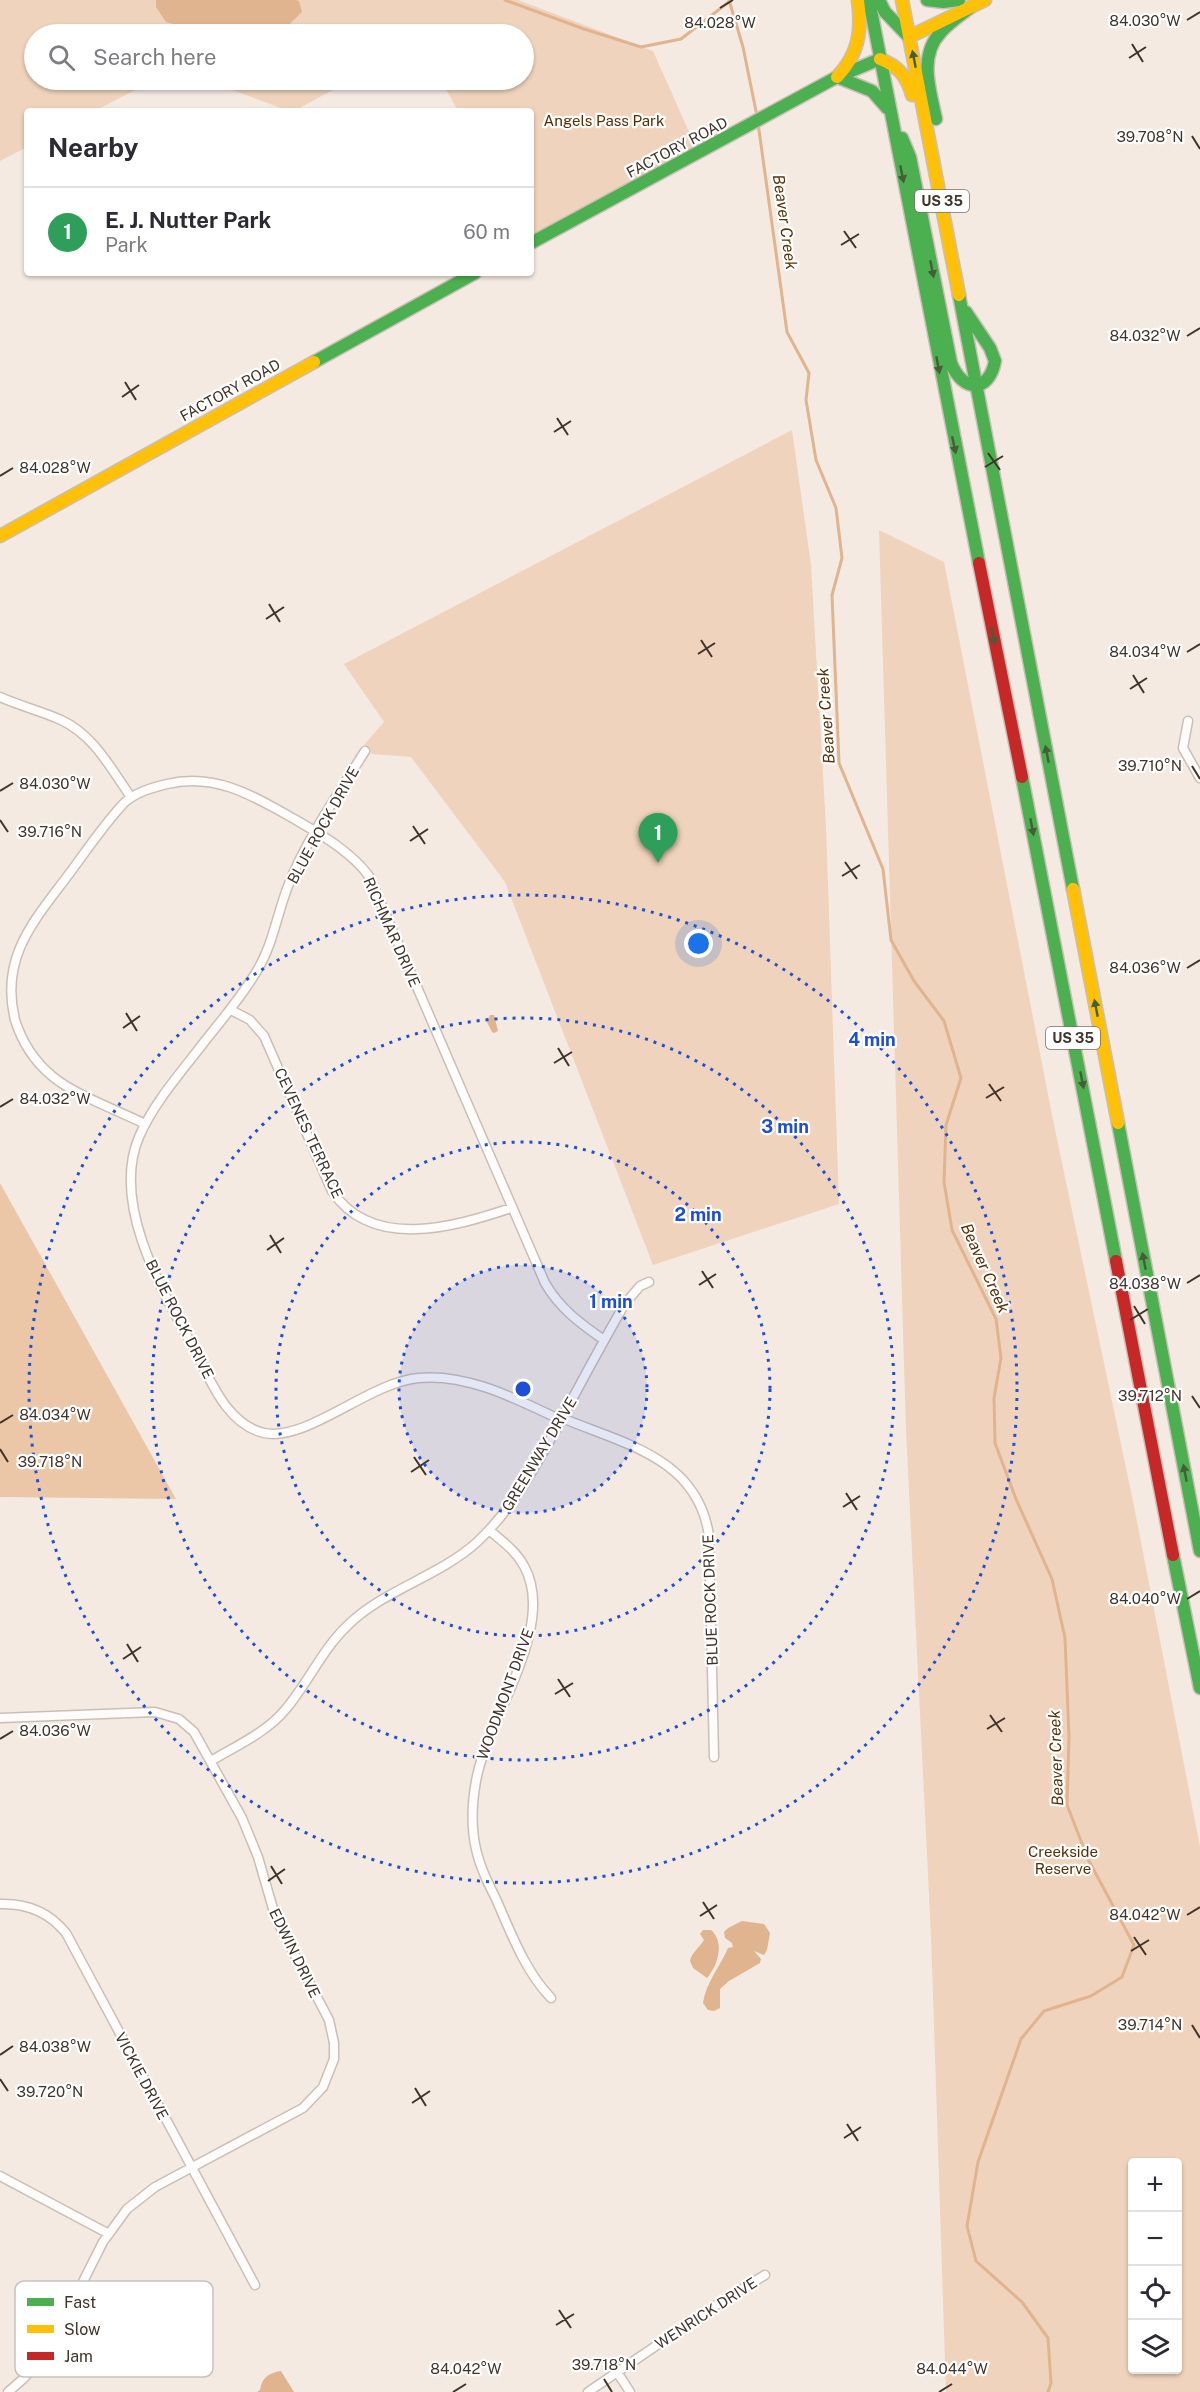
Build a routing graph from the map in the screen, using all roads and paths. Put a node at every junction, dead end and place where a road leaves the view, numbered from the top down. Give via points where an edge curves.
1 (858, 0) edge
2 (870, 0) edge
3 (879, 0) edge
4 (902, 0) edge
5 (927, 0) edge
6 (959, 0) edge
7 (985, 0) edge
8 (971, 7) junction
9 (909, 38) junction
10 (880, 59) junction
11 (837, 77) junction
12 (891, 116) junction
13 (946, 225) junction
14 (534, 241) edge
15 (470, 276) edge
16 (960, 295) junction
17 (972, 364) junction
18 (976, 387) junction
19 (0, 536) edge
20 (0, 697) edge
21 (1188, 721) dead end
22 (365, 751) dead end
23 (1200, 778) edge
24 (131, 798) junction
25 (316, 831) junction
26 (231, 1010) junction
27 (145, 1124) junction
28 (511, 1208) junction
29 (649, 1281) dead end
30 (604, 1340) junction
31 (561, 1419) junction
32 (489, 1530) junction
33 (1200, 1551) edge
34 (1200, 1688) edge
35 (0, 1718) edge
36 (714, 1757) dead end
37 (211, 1761) junction
38 (0, 1904) edge
39 (550, 1998) dead end
40 (192, 2167) junction
41 (0, 2176) edge
42 (109, 2234) junction
43 (765, 2275) dead end
44 (85, 2281) edge
45 (255, 2285) dead end
46 (617, 2372) junction
47 (25, 2377) edge
48 (8, 2392) edge
49 (588, 2392) edge
50 (630, 2392) edge

1 - 11 main road via 858,48
2 - 10 main road, US 35
3 - 9 main road
4 - 9 main road, US 35
5 - 6 main road
7 - 8 main road
8 - 9 main road
8 - 13 main road via 939,34 926,61 952,204
13 -> 9 main road, US 35
10 - 11 main road, FACTORY ROAD
10 - 12 main road, US 35
10 - 17 main road via 900,69 911,87 958,332
11 - 12 main road via 872,89 881,96
11 - 14 main road, FACTORY ROAD
12 -> 18 main road via 910,157 951,363 961,383
12 -> 34 main road, US 35
13 - 16 main road, US 35
15 - 19 main road, FACTORY ROAD
16 - 17 main road, US 35
16 - 18 main road via 968,318 990,347 995,361 986,380
17 - 18 main road, US 35
33 -> 18 main road, US 35
20 - 24 street via 60,719 79,731 99,750
21 - 23 street via 1183,748
22 - 25 street, BLUE ROCK DRIVE
24 - 25 street, RICHMAR DRIVE via 174,782 216,783 250,794
24 - 27 street via 21,938 9,967 8,988 19,1033 44,1069 60,1082
25 - 26 street, BLUE ROCK DRIVE via 290,879 263,961
25 - 28 street, RICHMAR DRIVE via 354,858 373,883
26 - 27 street, BLUE ROCK DRIVE
26 - 28 street, CEVENES TERRACE via 250,1020 264,1036 332,1191 360,1220 388,1228 428,1228
27 - 31 street, BLUE ROCK DRIVE via 136,1146 132,1183 143,1245 160,1286 222,1400 241,1422 265,1433 283,1434 391,1384 433,1377 495,1392
28 - 30 street, RICHMAR DRIVE via 552,1296
29 - 30 street, GREENWAY DRIVE via 632,1295
30 - 31 street, GREENWAY DRIVE
31 - 32 street, GREENWAY DRIVE via 523,1487
31 - 36 street, BLUE ROCK DRIVE via 659,1459 688,1483 701,1504 709,1536
32 - 37 street, GREENWAY DRIVE via 450,1563 348,1624 285,1710
32 - 39 street, WOODMONT DRIVE via 524,1565 532,1584 534,1606 524,1650 479,1765 473,1800 474,1836 479,1863 508,1927 539,1986
35 - 37 street, EDWIN DRIVE via 164,1713 194,1732
37 - 40 street, EDWIN DRIVE via 251,1837 286,1941 329,2020 334,2052 323,2087 303,2108
38 - 40 street, VICKIE DRIVE via 38,1910 66,1934
40 - 42 street, EDWIN DRIVE via 140,2197
40 - 45 street, VICKIE DRIVE
41 - 42 street
42 - 44 street, EDWIN DRIVE
43 - 46 street, WENRICK DRIVE
46 - 49 street, WENRICK DRIVE
46 - 50 street
47 - 48 street, EDWIN DRIVE

